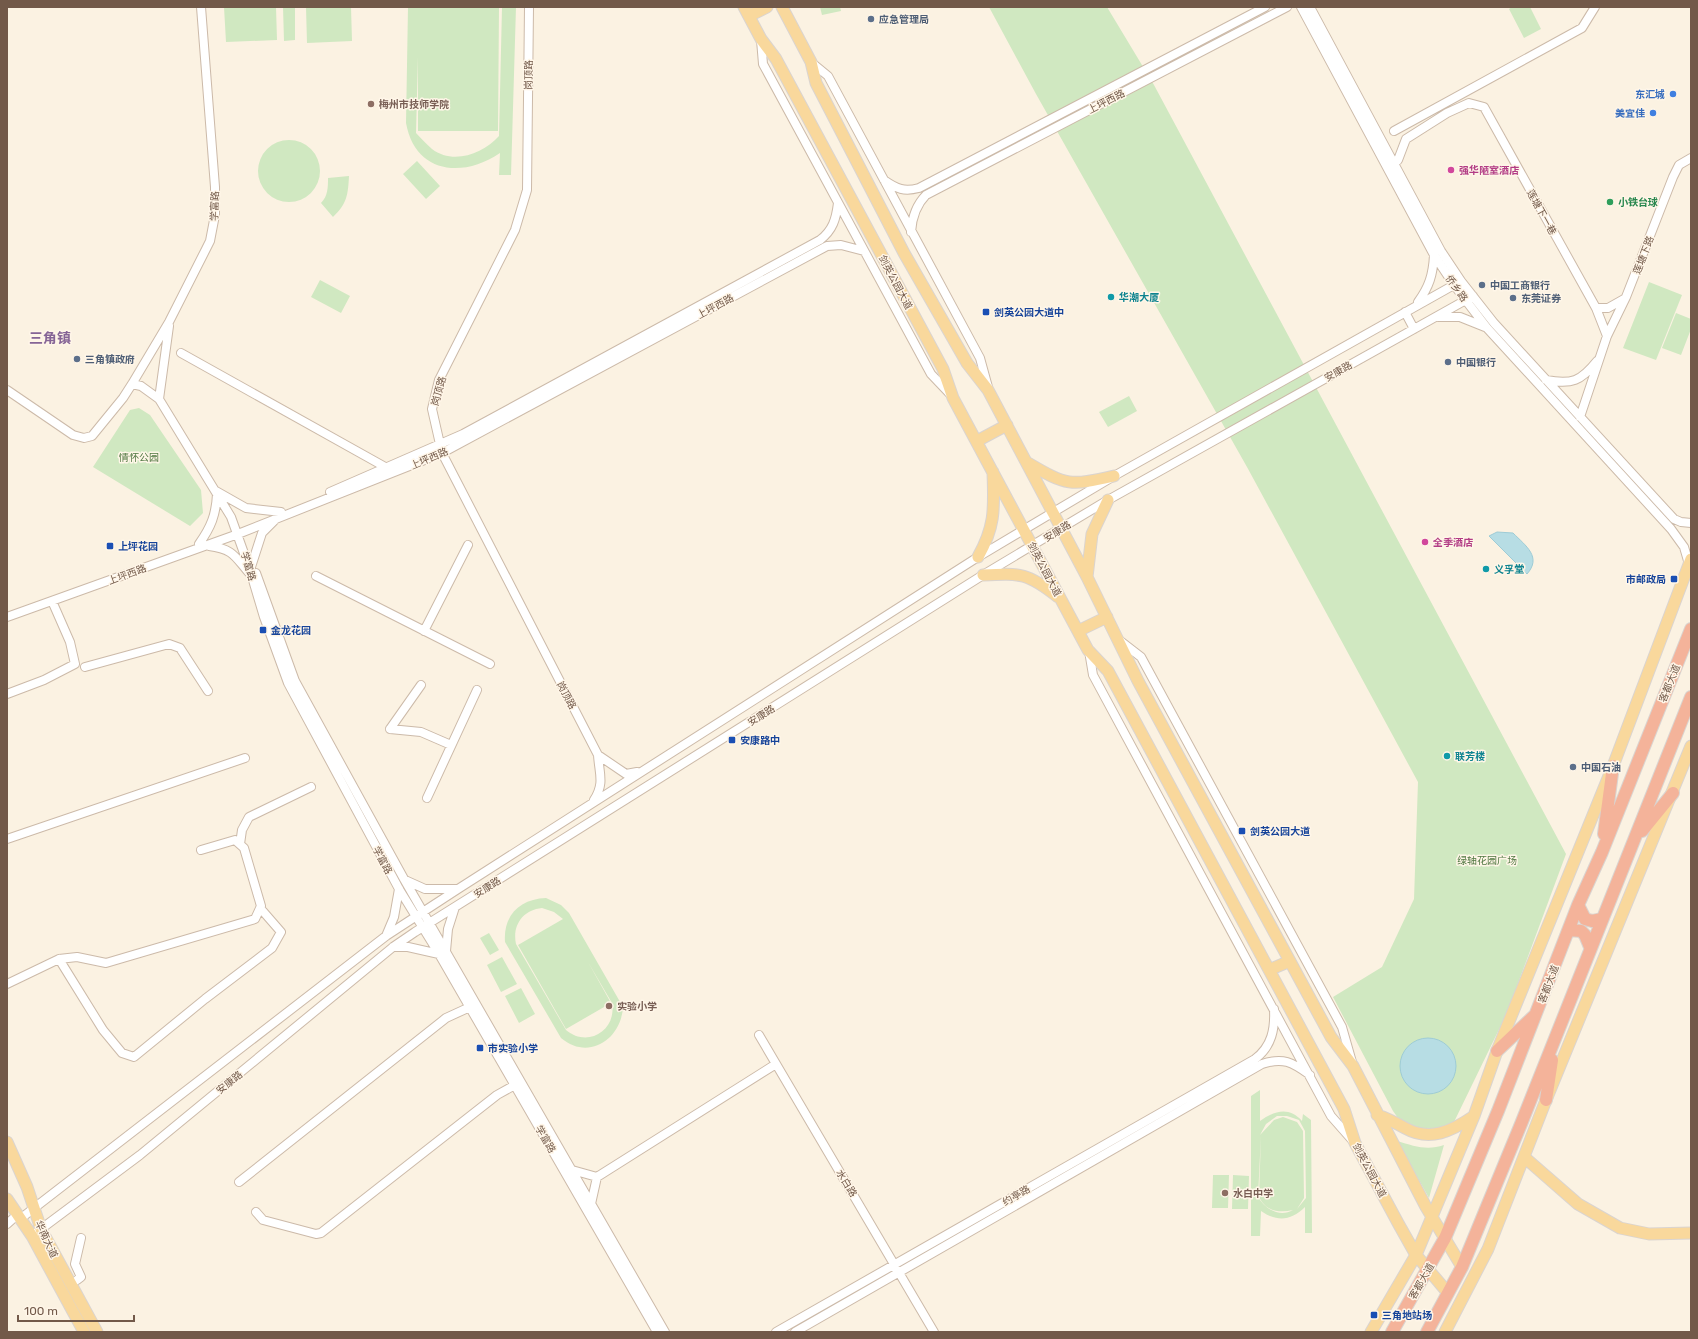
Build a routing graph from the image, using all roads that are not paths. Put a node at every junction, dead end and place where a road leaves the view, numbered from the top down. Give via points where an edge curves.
1 (201, 7) edge
2 (529, 7) edge
3 (767, 7) edge
4 (782, 7) edge
5 (1265, 7) edge
6 (1287, 7) edge
7 (1301, 7) edge
8 (1310, 7) edge
9 (1595, 7) edge
10 (747, 12) edge
11 (761, 39) junction
12 (811, 62) junction
13 (1394, 131) dead end
14 (1691, 158) edge
15 (1398, 160) dead end
16 (884, 180) junction
17 (838, 203) junction
18 (911, 232) junction
19 (864, 251) junction
20 (1434, 256) junction
21 (1457, 283) junction
22 (1626, 297) junction
23 (1469, 298) junction
24 (1415, 306) junction
25 (1596, 308) junction
26 (1405, 312) junction
27 (1434, 318) junction
28 (169, 322) junction
29 (1487, 328) junction
30 (1414, 329) junction
31 (1607, 336) junction
32 (181, 353) dead end
33 (1600, 357) junction
34 (1546, 380) junction
35 (132, 384) junction
36 (7, 390) edge
37 (988, 390) junction
38 (953, 398) junction
39 (159, 399) junction
40 (1580, 417) junction
41 (1007, 425) junction
42 (977, 441) junction
43 (441, 449) junction
44 (1028, 463) junction
45 (387, 468) junction
46 (992, 470) junction
47 (1114, 476) junction
48 (217, 493) junction
49 (1108, 500) junction
50 (281, 512) junction
51 (1053, 512) junction
52 (276, 519) junction
53 (1691, 523) edge
54 (1062, 528) junction
55 (1024, 529) junction
56 (239, 532) junction
57 (202, 545) junction
58 (1033, 545) junction
59 (468, 546) dead end
60 (978, 556) junction
61 (1690, 561) edge
62 (251, 573) junction
63 (983, 575) junction
64 (316, 576) dead end
65 (1088, 577) junction
66 (1062, 600) junction
67 (52, 601) junction
68 (7, 613) edge
69 (7, 617) edge
70 (1107, 617) junction
71 (1691, 629) edge
72 (424, 631) junction
73 (1078, 631) junction
74 (1119, 640) junction
75 (1088, 650) junction
76 (490, 664) dead end
77 (85, 667) dead end
78 (421, 685) dead end
79 (477, 690) dead end
80 (208, 691) dead end
81 (7, 694) edge
82 (1691, 697) edge
83 (451, 745) junction
84 (1691, 746) edge
85 (598, 755) junction
86 (245, 758) dead end
87 (1613, 766) junction
88 (641, 772) junction
89 (311, 787) dead end
90 (1673, 793) junction
91 (427, 798) dead end
92 (591, 804) junction
93 (7, 839) edge
94 (1634, 841) junction
95 (240, 844) junction
96 (202, 850) dead end
97 (1602, 852) junction
98 (487, 870) junction
99 (404, 879) junction
100 (494, 882) junction
101 (399, 889) junction
102 (458, 889) junction
103 (1578, 905) junction
104 (455, 907) junction
105 (261, 909) junction
106 (419, 914) junction
107 (1602, 920) junction
108 (430, 923) junction
109 (1569, 930) junction
110 (386, 936) junction
111 (1590, 946) junction
112 (393, 947) junction
113 (442, 952) junction
114 (59, 959) junction
115 (1290, 961) junction
116 (1269, 970) junction
117 (7, 984) edge
118 (470, 1007) junction
119 (1274, 1009) junction
120 (1537, 1013) junction
121 (759, 1035) dead end
122 (1556, 1037) junction
123 (1496, 1051) junction
124 (776, 1064) junction
125 (1353, 1066) junction
126 (1310, 1075) junction
127 (515, 1085) junction
128 (1546, 1100) junction
129 (1377, 1115) junction
130 (1474, 1116) junction
131 (7, 1142) edge
132 (1355, 1143) junction
133 (1524, 1157) junction
134 (572, 1170) junction
135 (597, 1177) junction
136 (239, 1182) dead end
137 (7, 1199) edge
138 (591, 1204) junction
139 (34, 1209) junction
140 (256, 1212) dead end
141 (1431, 1215) junction
142 (19, 1217) junction
143 (7, 1224) edge
144 (36, 1233) junction
145 (1691, 1233) edge
146 (81, 1238) dead end
147 (1445, 1238) junction
148 (1416, 1255) junction
149 (895, 1264) junction
150 (1462, 1267) junction
151 (1428, 1271) junction
152 (900, 1272) junction
153 (77, 1280) dead end
154 (1448, 1293) junction
155 (84, 1332) edge
156 (97, 1332) edge
157 (657, 1332) edge
158 (665, 1332) edge
159 (776, 1332) edge
160 (795, 1332) edge
161 (934, 1332) edge
162 (1371, 1332) edge
163 (1392, 1332) edge
164 (1427, 1332) edge
165 (1445, 1332) edge

1 - 28 street, 学富路 via 215,215 210,241
2 - 43 street, 岗顶路 via 527,190 515,230 439,380 432,409
3 - 10 main road
4 - 12 main road
5 - 16 street, 上坪西路 via 919,188 908,191 896,189
6 - 18 street, 上坪西路 via 926,195 912,219
7 - 20 street, 侨乡路
8 - 21 street, 侨乡路
9 - 13 street via 1582,28
10 - 11 main road, 剑英公园大道
11 - 17 street via 763,64
11 - 38 main road, 剑英公园大道 via 776,59 940,362
12 - 16 street via 828,76
12 - 37 main road via 816,83 904,253 967,363
14 - 22 street, 莲塘下路 via 1679,165 1673,177
15 - 25 street, 莲塘下一巷 via 1406,139 1447,113 1469,103 1484,108
16 - 18 street
17 - 19 street
17 - 43 street, 上坪西路 via 833,226 820,240
18 - 37 street via 980,358
19 - 38 street via 931,374
19 - 43 street, 上坪西路 via 841,245 827,246
20 - 21 street, 侨乡路
20 - 24 street via 1432,279
21 - 23 street, 侨乡路
21 - 24 street, 安康路
22 - 25 street via 1608,308
22 - 31 street, 莲塘下路
23 - 27 street, 安康路
23 - 29 street, 侨乡路
23 - 34 street, 侨乡路
24 - 26 street, 安康路
25 - 31 street, 莲塘下一巷
26 - 30 street
26 - 47 street, 安康路
27 - 29 street via 1460,317
27 - 30 street, 安康路
28 - 35 street, 学富路
28 - 39 street
29 - 61 street, 侨乡路 via 1671,529 1680,540
30 - 49 street, 安康路
31 - 33 street, 莲塘下路
32 - 45 street
33 - 34 street via 1580,378 1569,382
33 - 40 street, 莲塘下路
34 - 40 street, 侨乡路
35 - 36 street, 学富路 via 92,436 84,438 73,435
35 - 39 street, 学富路 via 141,386
37 - 41 main road
38 - 42 main road, 剑英公园大道
39 - 48 street, 学富路
40 - 53 street, 侨乡路 via 1674,519
41 - 42 main road
41 - 44 main road
42 - 46 main road, 剑英公园大道
43 - 45 street, 上坪西路
43 - 52 street, 上坪西路
43 - 85 street, 岗顶路
44 - 47 main road via 1063,482 1082,484
44 - 51 main road
45 - 50 street, 上坪西路
46 - 55 main road, 剑英公园大道
46 - 60 main road via 994,515 991,529
47 - 51 street, 安康路
48 - 50 street via 246,508
48 - 56 street, 学富路
48 - 57 street via 216,512
49 - 54 street, 安康路
49 - 65 main road via 1092,534
50 - 56 street, 上坪西路
51 - 54 main road
51 - 55 street, 安康路
52 - 56 street, 上坪西路
52 - 62 street via 262,533
54 - 58 street, 安康路
54 - 65 main road
55 - 58 main road, 剑英公园大道
55 - 60 street, 安康路
56 - 57 street, 上坪西路
56 - 62 street, 学富路
56 - 99 street, 学富路 via 295,681
57 - 62 street via 220,547 235,554
57 - 67 street, 上坪西路
57 - 68 street, 上坪西路
58 - 63 street, 安康路
58 - 66 main road, 剑英公园大道
59 - 72 street
60 - 88 street, 安康路
61 - 87 main road
62 - 101 street, 学富路 via 288,683
63 - 66 main road via 1012,574 1032,578
63 - 100 street, 安康路
64 - 72 street
65 - 70 main road
66 - 73 main road, 剑英公园大道
67 - 69 street, 上坪西路
67 - 81 street via 70,642 75,664 44,680
70 - 73 main road
70 - 74 main road
71 - 97 highway, 客都大道
72 - 76 street
73 - 75 main road, 剑英公园大道
74 - 115 main road via 1138,681
74 - 125 street via 1141,657 1342,1027
75 - 116 main road, 剑英公园大道 via 1108,671
75 - 119 street via 1093,675
77 - 80 street via 169,644 180,648
78 - 83 street via 390,729 421,732
79 - 83 street
82 - 94 highway
83 - 91 street
84 - 90 main road
85 - 88 street via 626,774
85 - 92 street via 601,772 600,791
86 - 93 street
87 - 97 highway
87 - 123 main road
88 - 92 street, 安康路
89 - 95 street via 249,817 242,830
90 - 94 highway
90 - 128 main road
92 - 98 street, 安康路
94 - 107 highway
95 - 96 street via 235,840
95 - 105 street via 244,848
97 - 103 highway, 客都大道
98 - 100 street
98 - 102 street, 安康路
99 - 102 street via 425,889
99 - 106 street, 学富路
100 - 104 street, 安康路
101 - 106 street, 学富路
101 - 110 street via 394,917
102 - 106 street, 安康路
103 - 107 highway via 1586,919 1592,922
103 - 109 highway, 客都大道
104 - 108 street, 安康路
104 - 113 street
105 - 114 street via 256,919 106,963 77,957
105 - 114 street via 281,932 272,948 134,1057 122,1053 103,1030
106 - 108 street, 学富路
106 - 110 street, 安康路
106 - 113 street, 学富路
107 - 111 highway
108 - 112 street, 安康路
108 - 113 street, 学富路
109 - 111 highway via 1582,931
109 - 120 highway, 客都大道
110 - 139 street, 安康路
111 - 122 highway
112 - 113 street
112 - 144 street, 安康路 via 140,1155
113 - 118 street, 学富路
113 - 134 street, 学富路
114 - 117 street
115 - 116 main road
115 - 125 main road via 1331,1037
116 - 132 main road, 剑英公园大道 via 1344,1109
118 - 127 street, 学富路
118 - 136 street via 446,1018
119 - 126 street
119 - 149 street, 约亭路 via 1275,1025 1272,1037 1267,1047 1255,1059
120 - 123 highway
120 - 147 highway, 客都大道
121 - 124 street, 水白路
122 - 128 highway
122 - 150 highway
123 - 130 main road
124 - 135 street
124 - 149 street, 水白路
125 - 129 main road
126 - 132 street via 1331,1116
126 - 152 street, 约亭路 via 1295,1064 1284,1061 1273,1060 1262,1064
127 - 140 street via 497,1095 321,1233 316,1234 263,1220
127 - 157 street, 学富路
128 - 133 main road
129 - 130 main road via 1418,1134 1430,1135 1449,1132
129 - 141 main road
130 - 141 main road
131 - 139 main road, 华南大道
132 - 148 main road, 剑英公园大道
133 - 145 main road via 1578,1204 1620,1228 1649,1234
133 - 165 main road via 1488,1249
134 - 135 street
134 - 138 street, 学富路
135 - 138 street
137 - 142 main road, 华南大道
138 - 158 street, 学富路
139 - 142 street, 安康路
139 - 144 main road, 华南大道
141 - 147 main road
141 - 148 main road
142 - 143 street, 安康路
142 - 144 main road, 华南大道
144 - 155 main road, 华南大道
144 - 156 main road, 华南大道
146 - 153 street via 75,1264 81,1277
147 - 150 main road
147 - 151 highway, 客都大道
148 - 151 main road, 剑英公园大道
148 - 162 main road
149 - 152 street, 水白路
149 - 159 street, 约亭路
150 - 154 highway
151 - 154 main road, 剑英公园大道
151 - 163 highway, 客都大道
152 - 160 street, 约亭路
152 - 161 street, 水白路
154 - 164 highway

